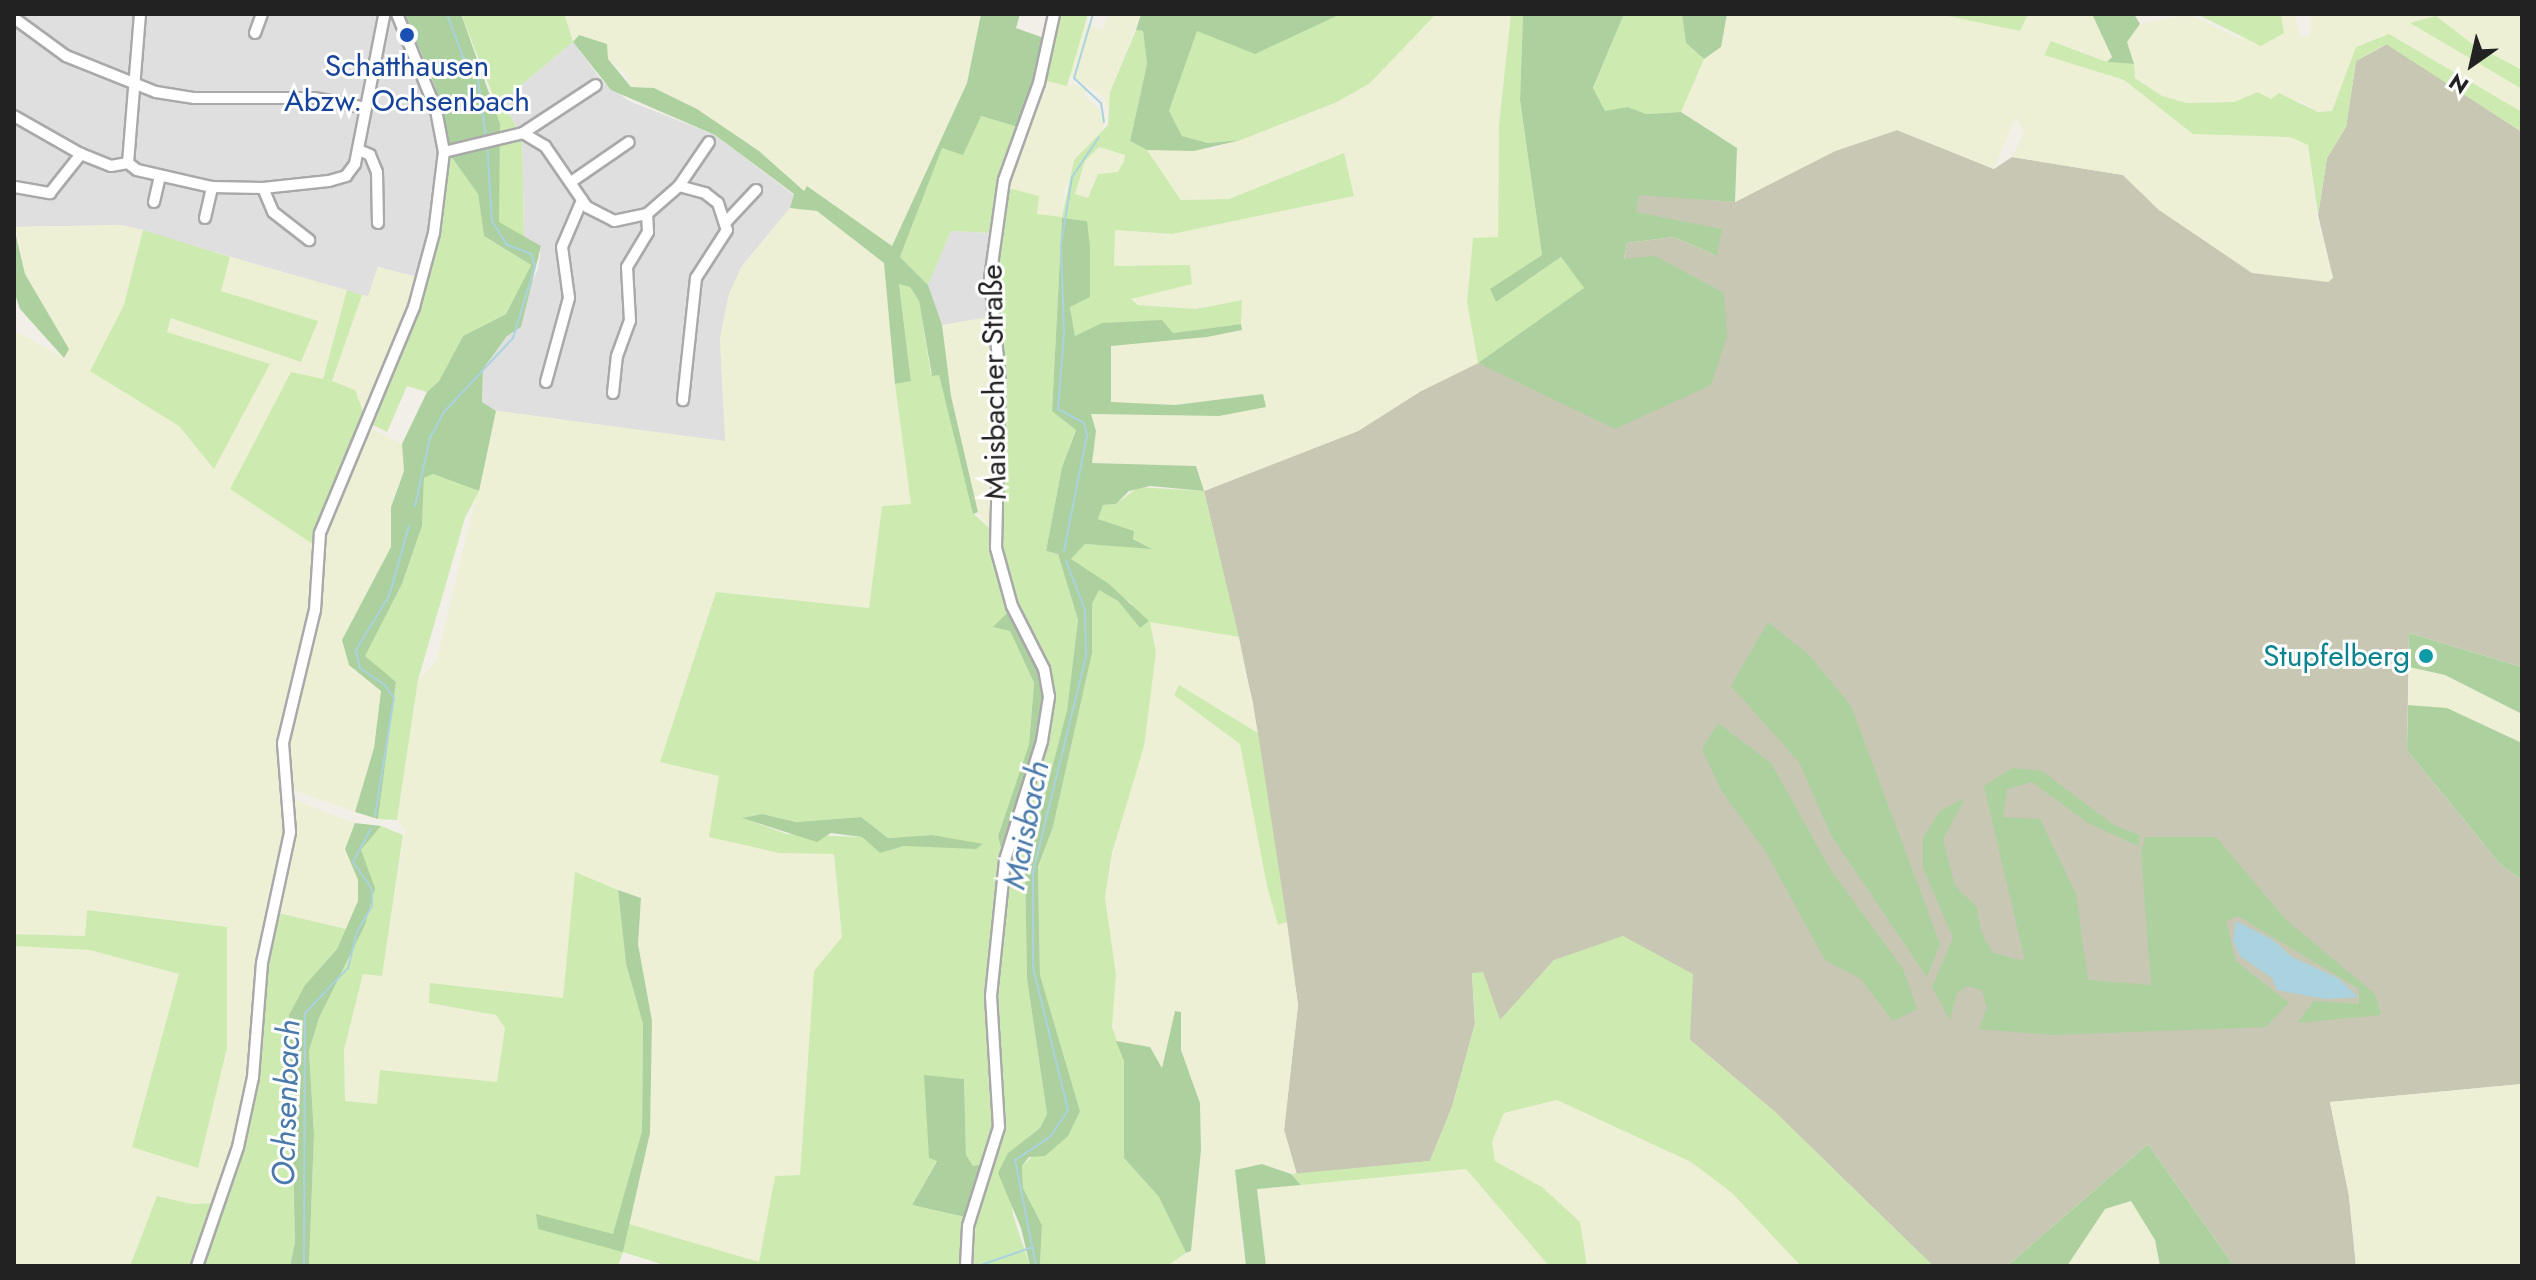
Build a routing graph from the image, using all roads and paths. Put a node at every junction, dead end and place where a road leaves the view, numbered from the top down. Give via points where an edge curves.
1 (140, 14) edge
2 (262, 14) edge
3 (397, 14) edge
4 (1054, 14) edge
5 (384, 15) edge
6 (14, 18) edge
7 (255, 33) dead end
8 (133, 83) junction
9 (596, 85) dead end
10 (366, 108) junction
11 (14, 116) edge
12 (523, 133) junction
13 (629, 142) dead end
14 (709, 142) dead end
15 (359, 150) junction
16 (444, 152) junction
17 (81, 154) junction
18 (128, 163) junction
19 (160, 176) junction
20 (571, 182) junction
21 (679, 186) junction
22 (15, 187) edge
23 (212, 187) junction
24 (263, 188) junction
25 (756, 190) dead end
26 (582, 200) junction
27 (154, 202) dead end
28 (647, 214) junction
29 (205, 218) dead end
30 (726, 222) junction
31 (378, 223) dead end
32 (309, 240) dead end
33 (546, 382) dead end
34 (613, 393) dead end
35 (683, 400) dead end
36 (966, 1265) edge
37 (197, 1266) edge

1 - 8 street
2 - 7 street
3 - 16 street via 436,110
4 - 36 street, Maisbacher Straße via 1039,83 1004,180 990,279 1000,378 996,548 1012,606 1041,662 1049,697 1042,741 1005,860 991,996 999,1131 968,1226
5 - 10 street
6 - 8 street via 59,53
8 - 10 street via 195,98 314,98
8 - 18 street
9 - 12 street
10 - 15 street
11 - 17 street
12 - 16 street
12 - 20 street via 545,146
13 - 20 street
14 - 21 street
15 - 24 street via 346,176
15 - 31 street via 370,155 377,172
16 - 37 street via 434,233 414,307 320,533 315,610 283,743 290,832 262,963 253,1077 238,1147
17 - 18 street via 111,166
17 - 22 street via 50,193
18 - 19 street
19 - 23 street
19 - 27 street
20 - 26 street
21 - 28 street
21 - 30 street via 705,193 718,203
23 - 24 street
23 - 29 street
24 - 32 street via 273,212
25 - 30 street
26 - 28 street via 614,221
26 - 33 street via 562,247 569,298
28 - 34 street via 648,232 627,267 630,321 617,356
30 - 35 street via 723,243 696,278

